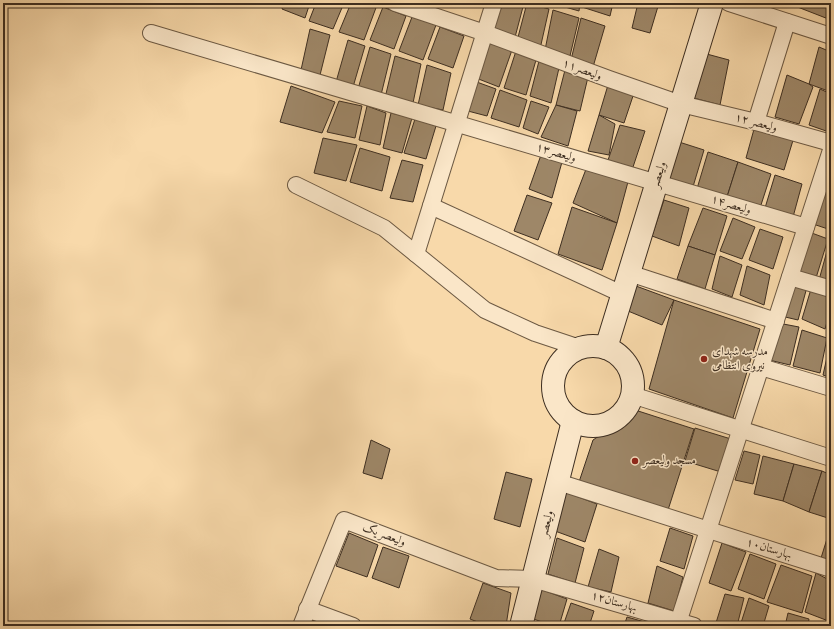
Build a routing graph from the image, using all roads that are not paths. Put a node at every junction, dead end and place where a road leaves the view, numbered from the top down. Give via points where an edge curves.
1 (396, 3) edge
2 (494, 3) edge
3 (712, 3) edge
4 (729, 3) edge
5 (787, 22) junction
6 (151, 33) dead end
7 (485, 33) junction
8 (831, 36) edge
9 (680, 104) junction
10 (756, 122) junction
11 (456, 124) junction
12 (831, 144) edge
13 (831, 150) edge
14 (656, 183) junction
15 (296, 184) dead end
16 (826, 184) edge
17 (431, 206) junction
18 (806, 227) junction
19 (416, 254) junction
20 (629, 273) junction
21 (790, 277) junction
22 (831, 290) edge
23 (622, 294) junction
24 (776, 320) junction
25 (580, 348) junction
26 (606, 348) junction
27 (761, 367) junction
28 (831, 388) edge
29 (632, 395) junction
30 (573, 421) junction
31 (741, 429) junction
32 (831, 458) edge
33 (558, 482) junction
34 (708, 530) junction
35 (831, 569) edge
36 (533, 578) junction
37 (307, 609) junction
38 (677, 624) edge
39 (300, 626) edge
40 (353, 626) edge
41 (521, 626) edge
42 (694, 626) edge

1 - 7 street, ولیعصر۱۱
2 - 7 street
3 - 9 street, ولیعصر
4 - 5 street
5 - 8 street
5 - 10 street
6 - 11 street, ولیعصر۱۳
7 - 9 street, ولیعصر۱۱
7 - 11 street
9 - 10 street, ولیعصر ۱۲
9 - 14 street, ولیعصر
10 - 12 street, ولیعصر ۱۲
11 - 14 street, ولیعصر۱۳
11 - 17 street
13 - 16 street
14 - 18 street, ولیعصر۱۴
14 - 20 street, ولیعصر
15 - 19 street via 384,228
16 - 18 street
17 - 19 street
17 - 23 street
18 - 21 street
19 - 25 street via 485,310 535,333
20 - 23 street, ولیعصر
20 - 24 street
21 - 22 street
21 - 24 street
23 - 26 street, ولیعصر
24 - 27 street
25 - 26 street via 593,345
25 - 30 street via 568,354 559,364 554,376 556,402 563,413
26 - 29 street via 625,361 631,372
27 - 28 street
27 - 31 street
29 - 30 street via 628,407 609,423 585,426
29 - 31 street
30 - 33 street, ولیعصر
31 - 32 street
31 - 34 street
33 - 34 street, بهارستان۱۰
33 - 36 street, ولیعصر
34 - 35 street, بهارستان۱۰
34 - 38 street
36 - 37 street, ولیعصر یک via 496,578 344,520
36 - 38 street, بهارستان۱۲
36 - 41 street, ولیعصر
37 - 39 street, ولیعصر یک
37 - 40 street
38 - 42 street, بهارستان۱۲

